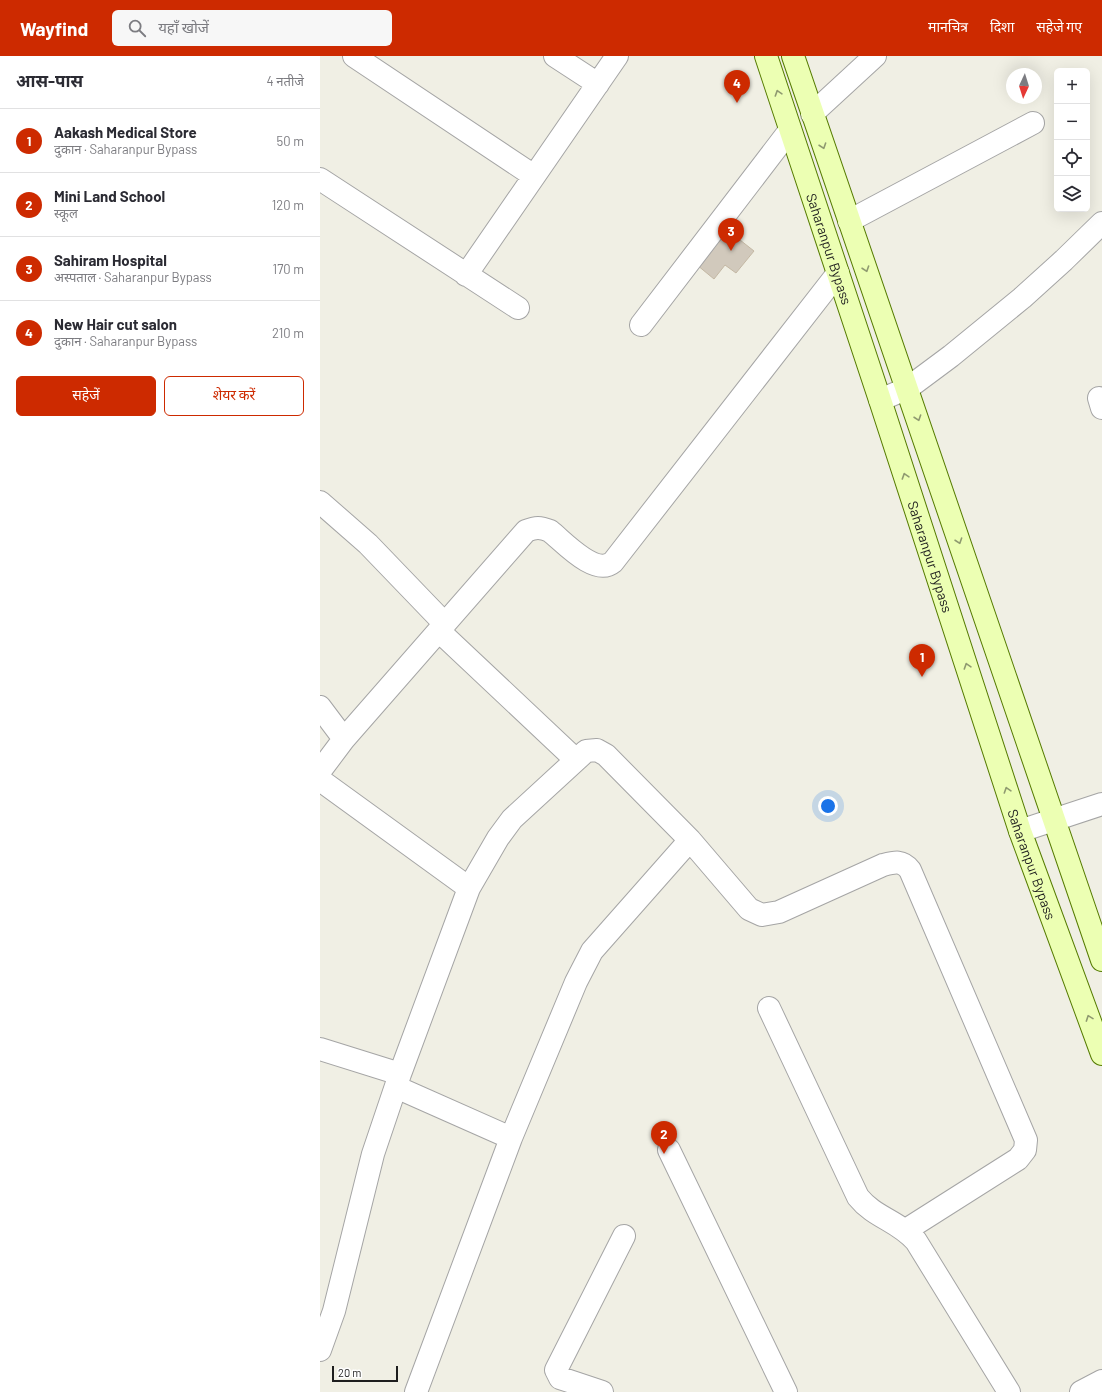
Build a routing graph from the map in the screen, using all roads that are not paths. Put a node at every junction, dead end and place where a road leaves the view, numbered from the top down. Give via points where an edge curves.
1 (354, 56) edge
2 (555, 56) edge
3 (618, 56) edge
4 (766, 56) edge
5 (793, 56) edge
6 (875, 56) edge
7 (598, 84) junction
8 (812, 114) junction
9 (1033, 122) dead end
10 (790, 130) junction
11 (534, 176) junction
12 (320, 179) edge
13 (849, 221) junction
14 (1102, 223) edge
15 (838, 273) junction
16 (466, 274) junction
17 (518, 308) dead end
18 (641, 325) dead end
19 (908, 388) junction
20 (880, 400) junction
21 (320, 502) edge
22 (442, 628) junction
23 (320, 707) edge
24 (344, 739) junction
25 (576, 760) junction
26 (320, 771) edge
27 (320, 780) edge
28 (1102, 804) edge
29 (1054, 820) junction
30 (1020, 831) junction
31 (690, 840) junction
32 (469, 888) junction
33 (1102, 960) edge
34 (769, 1008) dead end
35 (320, 1049) edge
36 (1102, 1054) edge
37 (398, 1080) junction
38 (511, 1138) junction
39 (669, 1150) dead end
40 (906, 1230) junction
41 (624, 1236) dead end
42 (327, 1310) edge
43 (320, 1350) edge
44 (1102, 1382) edge
45 (416, 1392) edge
46 (602, 1392) edge
47 (786, 1392) edge
48 (1009, 1392) edge
49 (1081, 1392) edge

1 - 11 street
2 - 7 street
3 - 7 street
10 -> 4 main road, Saharanpur Bypass
5 - 8 main road
6 - 8 street
7 - 11 street
8 -> 13 main road
9 - 13 street
10 - 15 main road, Saharanpur Bypass
10 - 18 street
11 - 16 street
12 - 16 street
13 -> 19 main road
14 - 19 street via 1022,298
15 - 20 main road, Saharanpur Bypass
15 - 22 street via 608,566 599,567 589,563 550,531 535,527 526,531
16 - 17 street
19 - 20 street
19 -> 29 main road
30 -> 20 main road, Saharanpur Bypass
21 - 22 street via 368,544
22 - 24 street
22 - 25 street
23 - 24 street
24 - 26 street
25 - 31 street via 586,751 597,750 606,755
25 - 32 street via 512,819
27 - 32 street
28 - 29 street
29 - 30 street
29 - 33 main road
36 -> 30 main road, Saharanpur Bypass
31 - 38 street via 592,951 576,982
31 - 40 street via 749,909 762,915 796,906 883,865 897,861 906,864 910,870 1026,1140 1025,1150 1018,1159
32 - 37 street
34 - 40 street via 858,1197 867,1207
35 - 37 street
37 - 38 street
37 - 42 street via 373,1154
38 - 45 street
39 - 47 street
40 - 48 street via 916,1241
41 - 46 street via 556,1370 560,1378
42 - 43 street
44 - 49 street

